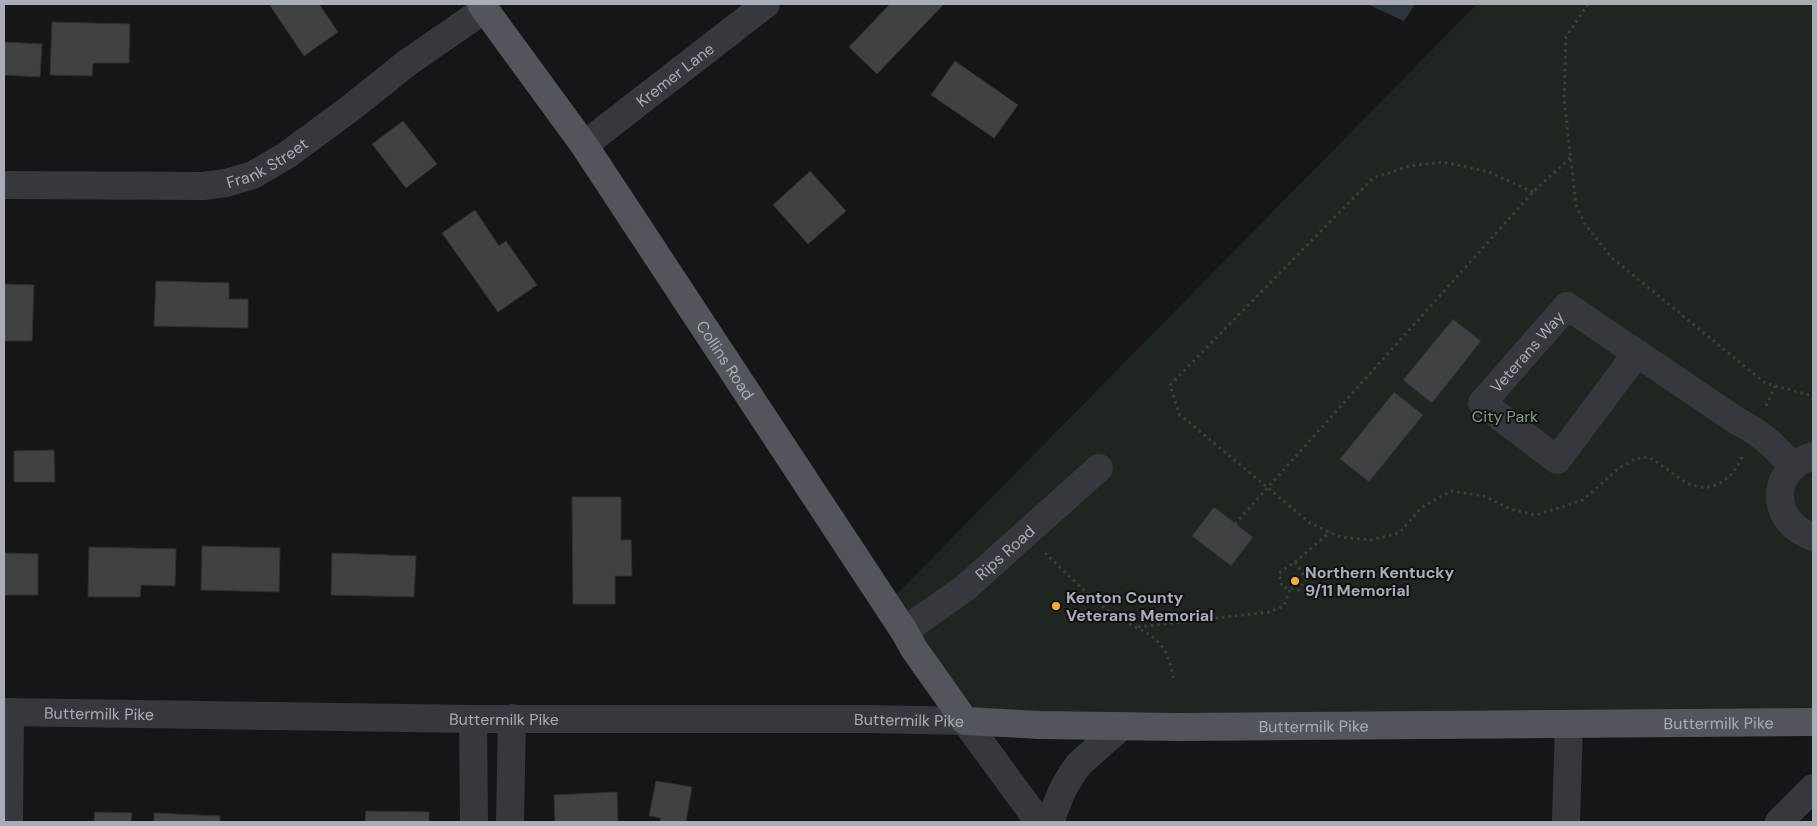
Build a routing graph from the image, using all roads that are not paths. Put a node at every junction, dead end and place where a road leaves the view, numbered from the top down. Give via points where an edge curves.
1 (766, 4) edge
2 (483, 6) edge
3 (584, 145) junction
4 (4, 185) edge
5 (1637, 353) junction
6 (1803, 461) edge
7 (1099, 468) dead end
8 (1813, 538) edge
9 (904, 631) junction
10 (7, 712) edge
11 (512, 718) junction
12 (473, 719) junction
13 (965, 721) junction
14 (1813, 722) edge
15 (1569, 724) junction
16 (1122, 726) junction
17 (1813, 788) edge
18 (9, 822) edge
19 (474, 822) edge
20 (510, 822) edge
21 (1039, 822) edge
22 (1050, 822) edge
23 (1566, 822) edge
24 (1779, 822) edge

1 - 3 street, Kremer Lane
2 - 3 main road, Collins Road
2 - 4 street, Frank Street via 287,155 253,174 203,186
3 - 9 main road, Collins Road
5 - 5 street, Veterans Way via 1568,306 1482,403 1557,460
5 - 6 street, Veterans Way
6 - 8 street, Veterans Way via 1785,477 1780,503 1792,526
7 - 9 street, Rips Road via 965,588
9 - 13 main road, Collins Road
10 - 12 street, Buttermilk Pike
10 - 18 street
11 - 12 street, Buttermilk Pike
11 - 13 street, Buttermilk Pike
11 - 20 street
12 - 19 street
13 - 16 main road, Buttermilk Pike
13 - 21 street
14 - 15 main road, Buttermilk Pike
15 - 16 main road, Buttermilk Pike
15 - 23 street
16 - 22 street via 1069,777
17 - 24 street

